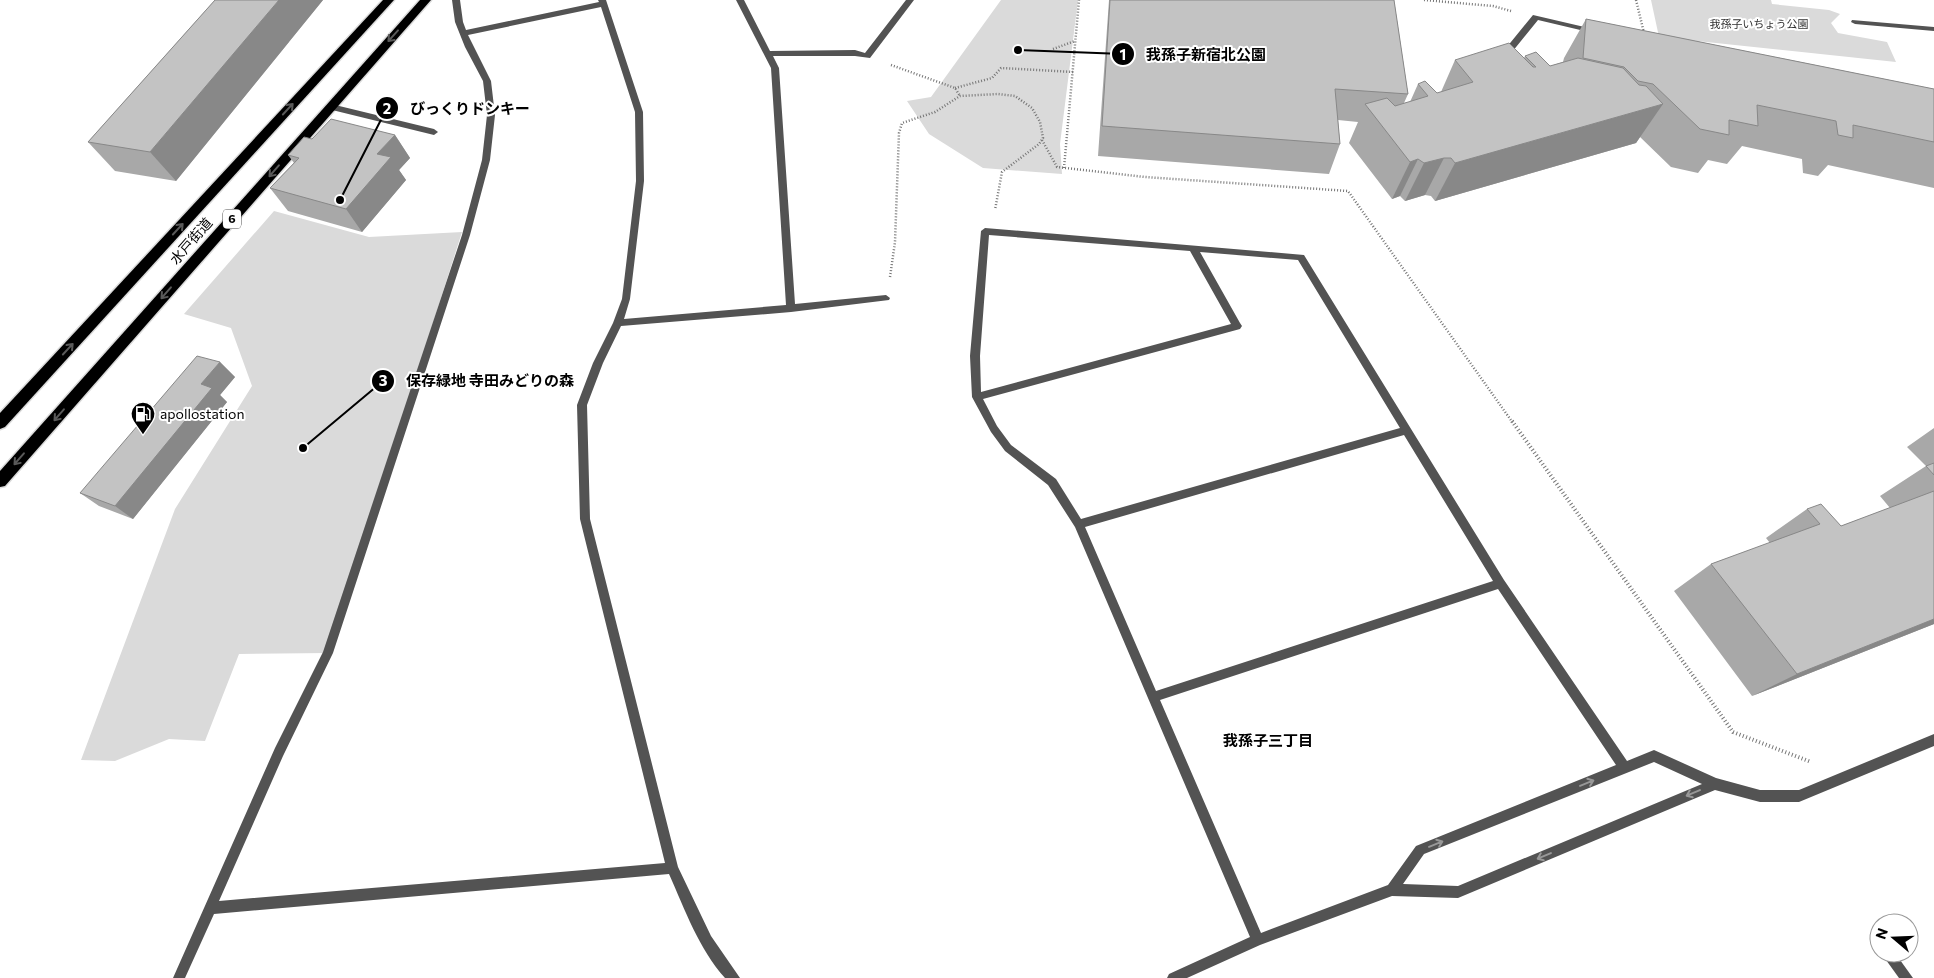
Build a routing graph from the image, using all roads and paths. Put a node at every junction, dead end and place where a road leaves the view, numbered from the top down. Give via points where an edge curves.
1 (388, 0) edge
2 (426, 0) edge
3 (456, 0) edge
4 (740, 0) edge
5 (910, 0) edge
6 (1079, 0) edge
7 (1424, 0) edge
8 (1636, 0) edge
9 (603, 2) edge
10 (1536, 17) junction
11 (1855, 22) dead end
12 (1934, 29) edge
13 (464, 33) junction
14 (1602, 34) edge
15 (1645, 36) edge
16 (1075, 41) junction
17 (1053, 49) dead end
18 (768, 54) junction
19 (867, 56) junction
20 (1504, 56) edge
21 (1073, 72) junction
22 (955, 88) junction
23 (960, 96) junction
24 (331, 107) junction
25 (434, 132) dead end
26 (1042, 140) junction
27 (1064, 168) junction
28 (994, 231) junction
29 (1193, 248) junction
30 (886, 298) joint
31 (791, 308) junction
32 (618, 323) junction
33 (977, 397) junction
34 (0, 423) edge
35 (1406, 430) junction
36 (0, 481) edge
37 (1079, 524) junction
38 (1500, 583) junction
39 (1153, 697) junction
40 (1934, 740) edge
41 (1625, 768) junction
42 (1846, 776) junction
43 (1715, 784) junction
44 (672, 868) junction
45 (1392, 890) junction
46 (211, 908) junction
47 (1258, 940) junction
48 (1895, 963) edge
49 (179, 978) edge
50 (734, 978) edge
51 (1173, 978) edge
52 (1907, 978) edge

34 -> 1 highway, 水戸街道 / 6
2 -> 24 highway, 水戸街道 / 6
3 - 13 street
4 - 18 street
5 - 19 street
6 - 16 path
7 - 10 path via 1493,6
8 - 15 path
9 - 13 street
9 - 32 street via 639,112 640,181 626,299
10 - 14 street
10 - 20 street
11 - 12 street
13 - 46 street via 487,81 491,115 486,160 466,235 328,653 279,752
16 - 17 path
16 - 21 path
18 - 19 street via 855,53
18 - 31 street via 775,68
19 - 22 path
21 - 22 path via 1001,68 992,78
21 - 27 path
22 - 23 path
23 - 26 path via 1015,96 1032,108 1040,122
23 - 30 path via 935,112 902,123 895,242
24 - 25 street
24 -> 36 highway, 水戸街道 / 6
26 - 27 path via 1057,167
26 - 28 path via 1002,172
27 - 42 path via 1348,192 1733,732
28 - 29 street
28 - 33 street via 985,230 975,356
29 - 33 street via 1238,326
29 - 35 street via 1301,257
30 - 31 street
31 - 32 street
32 - 44 street via 582,405 585,519
33 - 37 street via 1008,448 1052,482
35 - 37 street
35 - 38 street
37 - 39 street
38 - 39 street
38 - 41 street
39 - 47 street
40 - 42 street
41 - 43 street via 1654,756
45 -> 41 street via 1420,850
42 - 43 street via 1799,796 1760,796
43 -> 45 street via 1458,892
44 - 46 street
44 - 50 street via 696,921 724,969
45 - 47 street
46 - 49 street
47 - 51 street
48 - 52 street

